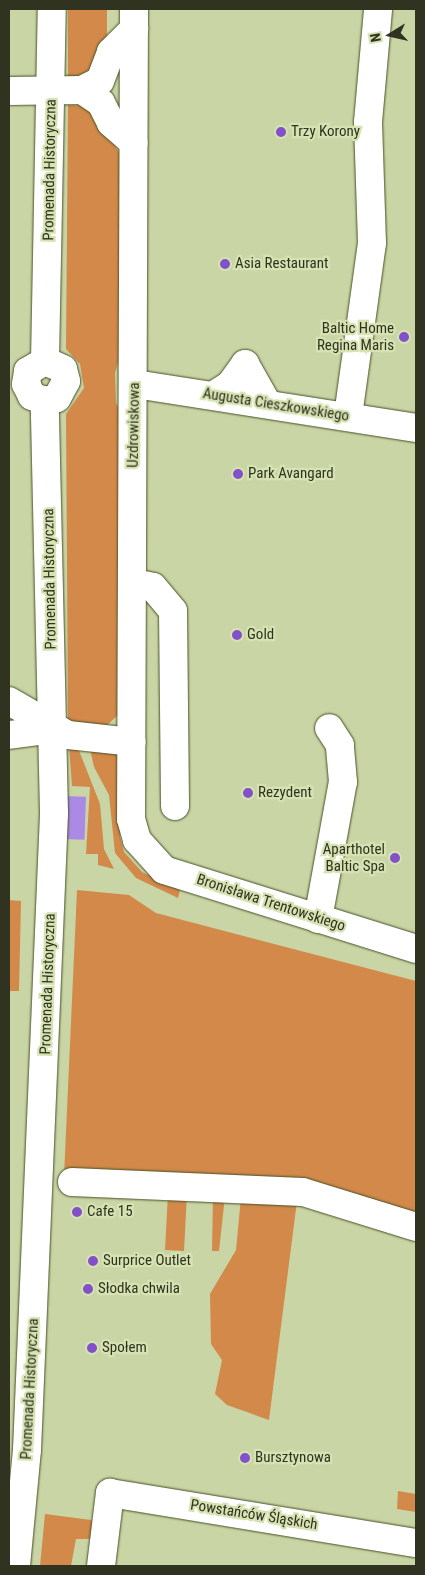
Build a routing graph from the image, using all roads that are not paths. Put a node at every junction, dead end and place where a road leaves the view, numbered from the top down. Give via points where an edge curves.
1 (52, 9) edge
2 (378, 9) edge
3 (134, 19) edge
4 (52, 90) junction
5 (82, 90) junction
6 (9, 91) edge
7 (134, 143) junction
8 (135, 384) junction
9 (214, 394) junction
10 (267, 403) junction
11 (348, 416) junction
12 (416, 428) edge
13 (133, 584) junction
14 (9, 701) edge
15 (329, 728) dead end
16 (53, 729) junction
17 (132, 730) junction
18 (9, 735) edge
19 (174, 735) junction
20 (175, 806) dead end
21 (137, 840) joint
22 (318, 919) junction
23 (416, 949) edge
24 (72, 1182) dead end
25 (416, 1227) edge
26 (25, 1505) edge
27 (416, 1543) edge
28 (16, 1566) edge
29 (101, 1566) edge

1 - 4 street, Promenada Historyczna
2 - 11 street via 362,123 372,243
3 - 5 street via 111,52 100,81
3 - 7 street, Uzdrowiskowa
4 - 5 street
4 - 6 street
4 - 16 street, Promenada Historyczna via 45,360 33,365 26,377 28,391 45,401
5 - 7 street via 101,103 111,123
7 - 8 street, Uzdrowiskowa
8 - 9 street, Augusta Cieszkowskiego
8 - 13 street, Uzdrowiskowa
9 - 10 street, Augusta Cieszkowskiego
9 - 10 street via 230,385 246,354
10 - 11 street, Augusta Cieszkowskiego
11 - 12 street, Augusta Cieszkowskiego
13 - 17 street, Uzdrowiskowa
13 - 19 street via 153,587 174,611
14 - 16 street
15 - 22 street via 340,746 343,782
16 - 17 street via 84,739
16 - 18 street
16 - 26 street, Promenada Historyczna via 45,1075
17 - 19 street
17 - 21 street, Uzdrowiskowa via 131,820
19 - 20 street
21 - 22 street, Bronisława Trentowskiego via 164,870
22 - 23 street, Bronisława Trentowskiego
24 - 25 street via 303,1192
26 - 28 street, Promenada Historyczna
27 - 29 street, Powstańców Śląskich via 110,1493

